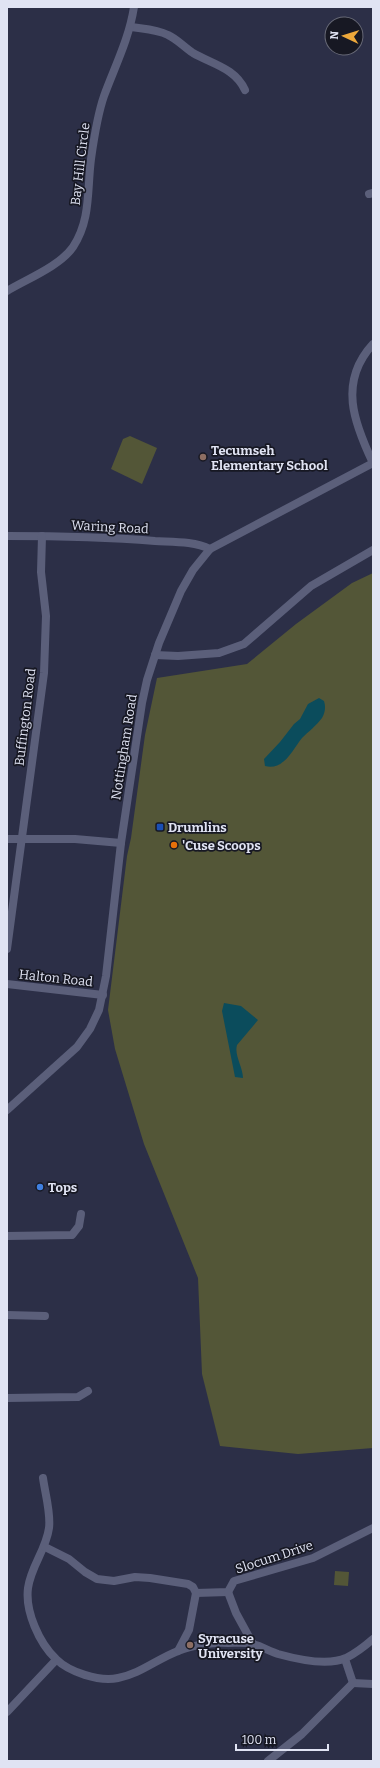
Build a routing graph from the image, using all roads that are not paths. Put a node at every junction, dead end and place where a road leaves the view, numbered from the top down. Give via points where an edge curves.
1 (134, 7) edge
2 (131, 27) junction
3 (246, 90) dead end
4 (7, 291) edge
5 (373, 344) edge
6 (373, 463) edge
7 (7, 536) edge
8 (42, 536) junction
9 (210, 549) junction
10 (373, 550) edge
11 (155, 655) junction
12 (22, 838) junction
13 (7, 840) edge
14 (121, 843) junction
15 (7, 949) edge
16 (7, 984) edge
17 (103, 995) junction
18 (7, 1110) edge
19 (81, 1214) dead end
20 (7, 1236) edge
21 (7, 1315) edge
22 (45, 1316) dead end
23 (88, 1391) dead end
24 (7, 1398) edge
25 (43, 1478) dead end
26 (373, 1528) edge
27 (45, 1547) junction
28 (228, 1592) junction
29 (196, 1593) junction
30 (373, 1639) edge
31 (253, 1644) junction
32 (178, 1651) junction
33 (345, 1659) junction
34 (56, 1660) junction
35 (353, 1683) junction
36 (373, 1684) edge
37 (7, 1712) edge
38 (268, 1761) edge

1 - 2 street, Bay Hill Circle
2 - 3 street via 168,35 193,52 224,67 241,81
2 - 4 street, Bay Hill Circle via 98,117 86,219 78,238 64,257
5 - 6 street via 363,358 352,393 355,422
6 - 9 street, Nottingham Road
7 - 8 street, Waring Road
8 - 9 street, Waring Road via 81,536 201,545
8 - 12 street, Buffington Road via 41,572 46,642
9 - 11 street, Nottingham Road via 192,570 181,591
10 - 11 street via 310,586 244,644 219,653
11 - 14 street, Nottingham Road via 142,703
12 - 13 street
12 - 14 street
12 - 15 street, Buffington Road
14 - 17 street, Nottingham Road
16 - 17 street, Halton Road
17 - 18 street, Nottingham Road via 90,1029 77,1047
19 - 20 street via 79,1226 72,1235
21 - 22 street
23 - 24 street via 78,1398
25 - 27 street via 49,1520
26 - 28 street, Slocum Drive via 313,1558 234,1581
27 - 29 street via 69,1559 97,1579 165,1579 188,1584
27 - 34 street via 32,1572 28,1600 39,1635
28 - 29 street, Slocum Drive
28 - 31 street, Slocum Drive
29 - 32 street via 188,1630
30 - 33 street
31 - 32 street via 220,1642
31 - 33 street via 276,1654 309,1661
32 - 34 street via 143,1670 116,1679 92,1677
33 - 35 street
34 - 37 street
35 - 36 street
35 - 38 street via 302,1734

